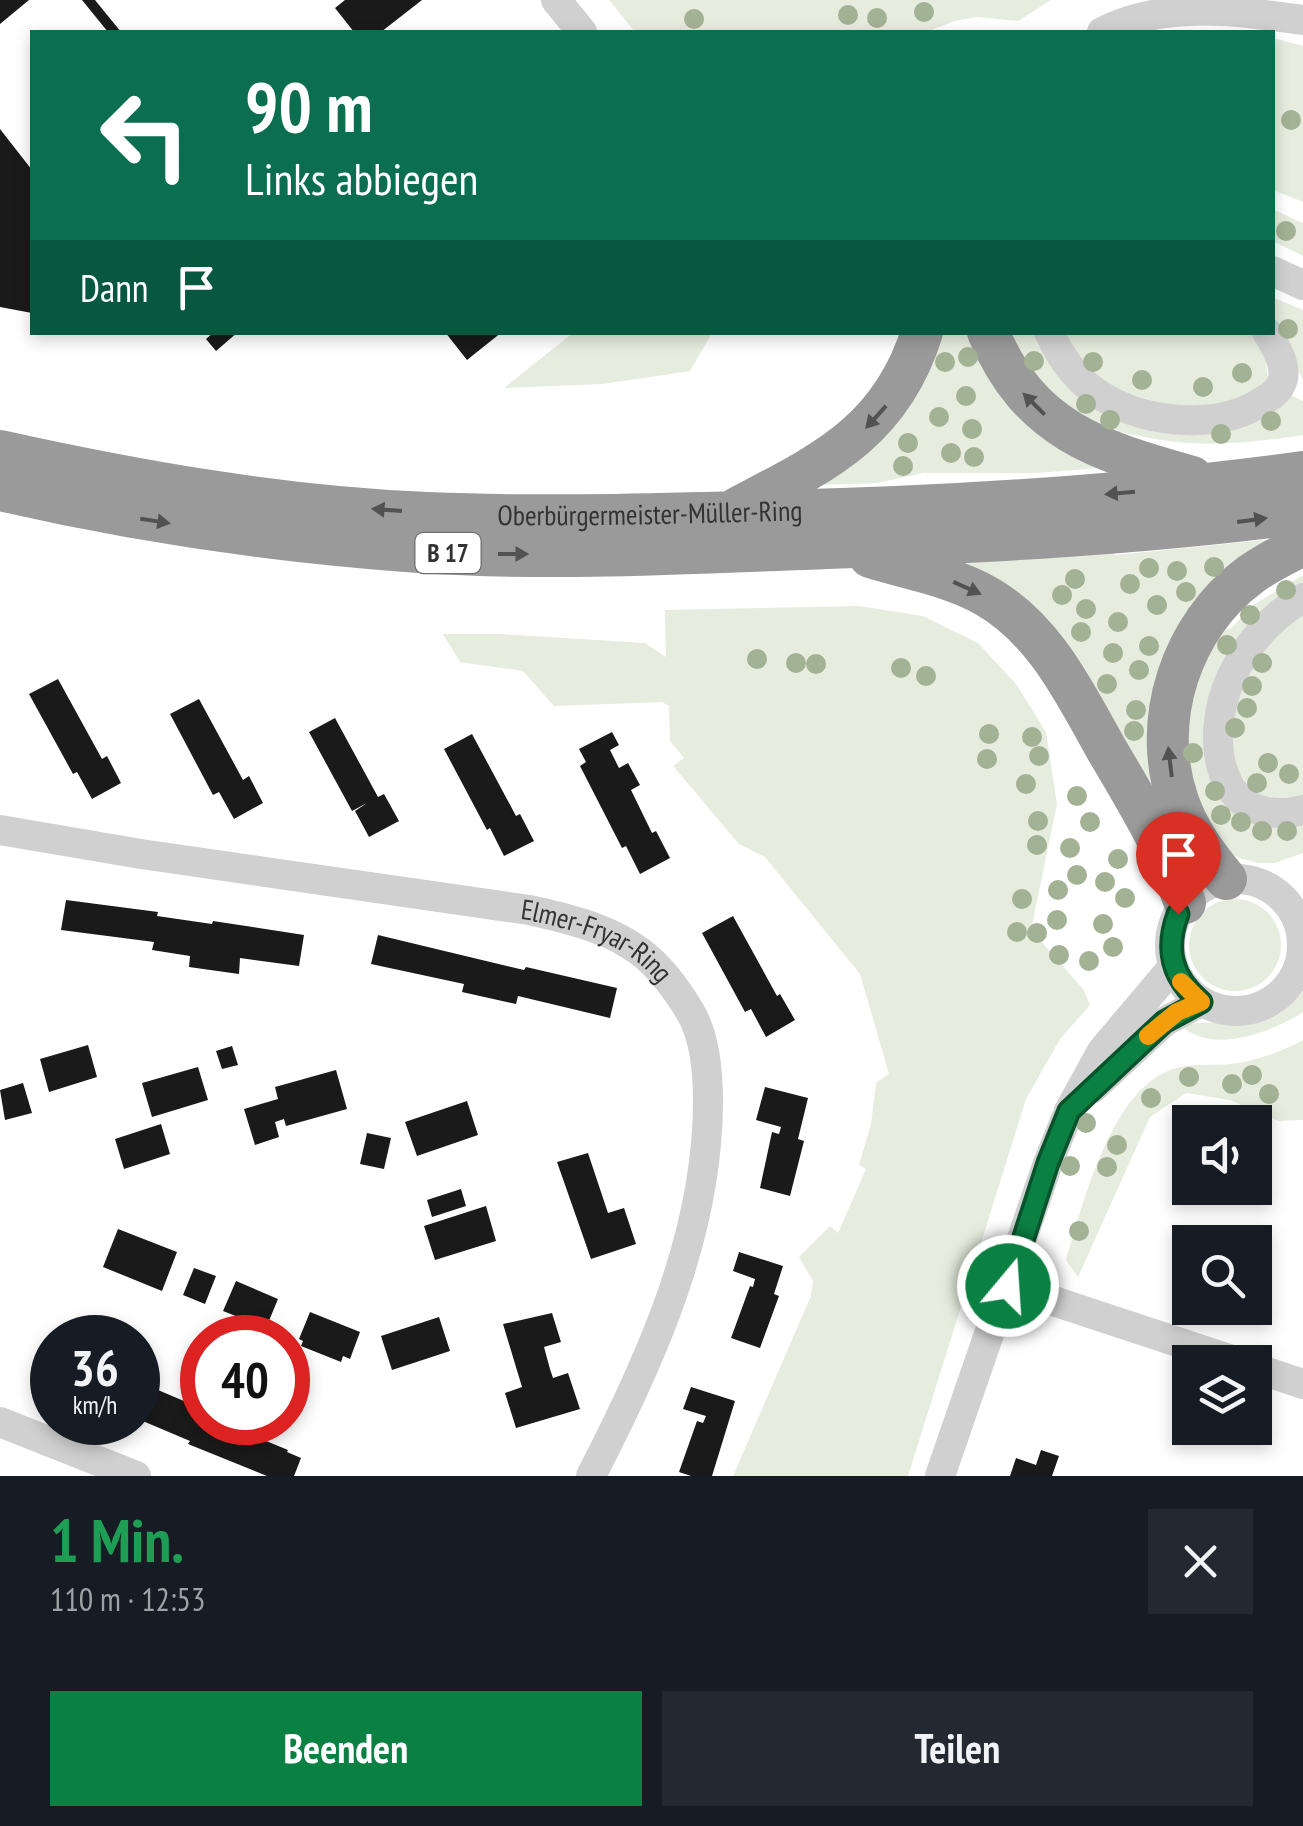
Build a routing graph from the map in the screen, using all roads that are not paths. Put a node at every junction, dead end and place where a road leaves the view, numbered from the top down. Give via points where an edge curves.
1 (556, 0) edge
2 (1303, 20) edge
3 (580, 30) edge
4 (1107, 30) edge
5 (1275, 272) edge
6 (1303, 285) edge
7 (921, 335) edge
8 (990, 335) edge
9 (1051, 335) edge
10 (1267, 335) edge
11 (1293, 385) edge
12 (0, 451) edge
13 (1303, 472) edge
14 (1217, 484) junction
15 (0, 490) edge
16 (729, 512) junction
17 (1303, 513) edge
18 (1303, 545) edge
19 (841, 547) junction
20 (1303, 598) edge
21 (1303, 810) edge
22 (0, 830) edge
23 (1226, 879) junction
24 (1294, 893) edge
25 (1185, 903) junction
26 (1173, 967) junction
27 (1201, 1002) junction
28 (1069, 1111) junction
29 (1008, 1286) junction
30 (1187, 1345) edge
31 (1272, 1374) edge
32 (1303, 1384) edge
33 (0, 1422) edge
34 (136, 1476) edge
35 (591, 1476) edge
36 (940, 1476) edge

1 - 3 street
2 - 4 street via 1188,9 1146,14
5 - 6 street
7 -> 16 highway via 904,380 856,438
14 -> 8 highway via 1082,440 1018,388
9 - 11 street via 1082,381 1146,413 1225,417
10 - 11 street
16 -> 12 highway, Oberbürgermeister-Müller-Ring / B 17 via 497,514 324,505 148,482
13 - 14 highway, Oberbürgermeister-Müller-Ring / B 17
14 -> 16 highway, Oberbürgermeister-Müller-Ring / B 17 via 1040,500
15 -> 19 highway, Oberbürgermeister-Müller-Ring / B 17 via 209,530 420,552
19 -> 17 highway, Oberbürgermeister-Müller-Ring / B 17 via 1044,539
23 -> 18 highway via 1191,830 1172,781 1172,698 1191,646 1226,597
19 -> 25 highway via 953,581 1029,629 1147,819
20 - 21 street via 1276,616 1243,657 1223,701 1218,747 1226,781 1246,804 1281,815
22 - 35 street, Elmer-Fryar-Ring via 582,921 658,967 694,1020 708,1075 702,1190 636,1388
23 - 24 street
23 - 25 street
24 - 27 street via 1302,948 1288,986 1252,1010
25 - 26 street via 1172,930
26 - 27 street
26 - 28 street via 1102,1052
27 - 28 street via 1164,1022
28 - 29 street
29 - 30 street
29 - 36 street
31 - 32 street
33 - 34 street

